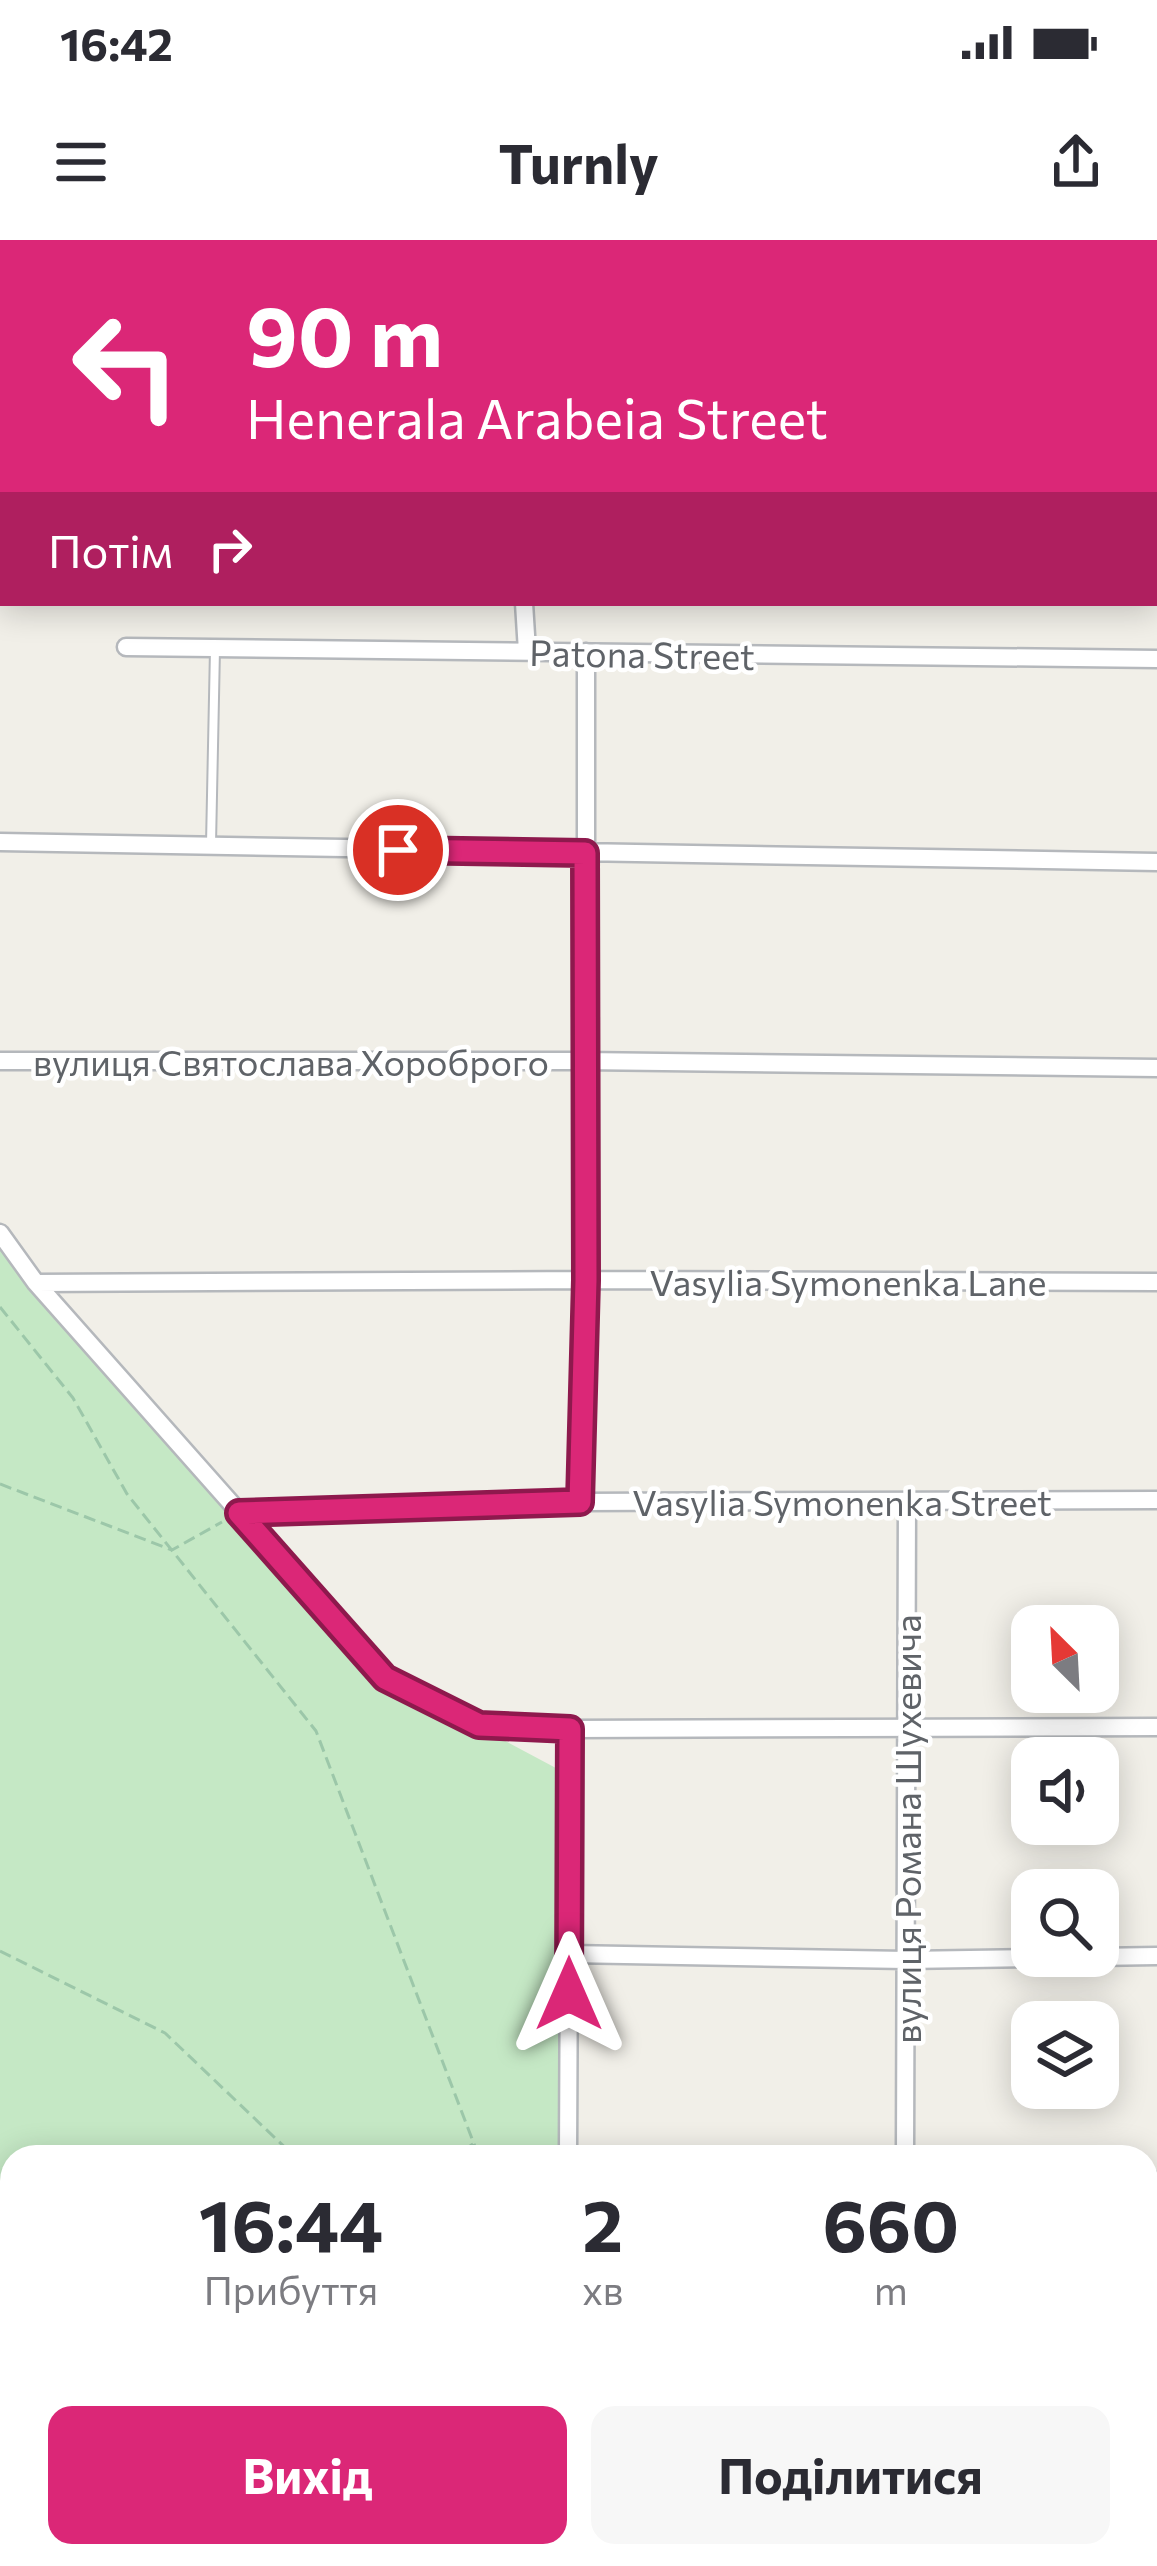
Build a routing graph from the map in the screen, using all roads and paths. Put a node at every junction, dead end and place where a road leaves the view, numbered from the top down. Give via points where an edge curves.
1 (524, 606) edge
2 (126, 646) dead end
3 (215, 648) junction
4 (527, 651) junction
5 (586, 652) junction
6 (1157, 659) edge
7 (0, 842) edge
8 (211, 846) junction
9 (585, 853) junction
10 (1157, 862) edge
11 (584, 1060) junction
12 (0, 1061) edge
13 (1157, 1068) edge
14 (0, 1234) edge
15 (586, 1280) junction
16 (1157, 1282) edge
17 (36, 1283) junction
18 (0, 1307) edge
19 (0, 1484) edge
20 (1157, 1500) edge
21 (907, 1501) junction
22 (580, 1502) junction
23 (239, 1513) junction
24 (172, 1550) junction
25 (906, 1725) junction
26 (1157, 1727) edge
27 (570, 1729) junction
28 (0, 1951) edge
29 (569, 1954) junction
30 (1157, 1956) edge
31 (906, 1960) junction
32 (475, 2143) joint
33 (283, 2145) edge
34 (472, 2145) edge
35 (568, 2145) edge
36 (905, 2145) edge

1 - 4 street
2 - 3 street, Patona Street
3 - 4 street, Patona Street
3 - 8 lane
4 - 5 street, Patona Street
5 - 6 street, Patona Street
5 - 9 street
7 - 8 street
8 - 9 street
9 - 10 street
9 - 11 street
11 - 12 street, вулиця Святослава Хороброго
11 - 13 street, вулиця Святослава Хороброго
11 - 15 street
14 - 17 street
15 - 16 street, Vasylia Symonenka Lane
15 - 17 street, Vasylia Symonenka Lane
15 - 22 street
17 - 23 street
18 - 24 path via 74,1398 127,1494
19 - 24 path
20 - 21 street, Vasylia Symonenka Street
21 - 22 street, Vasylia Symonenka Street
21 - 25 street, вулиця Романа Шухевича
22 - 23 street, Vasylia Symonenka Street
23 - 24 path
23 - 27 street via 385,1678 479,1725
24 - 32 path via 316,1731
25 - 26 street
25 - 27 street
25 - 31 street, вулиця Романа Шухевича
27 - 29 street
28 - 33 path via 165,2032
29 - 31 street
29 - 35 street
30 - 31 street
31 - 36 street, вулиця Романа Шухевича
32 - 34 path

